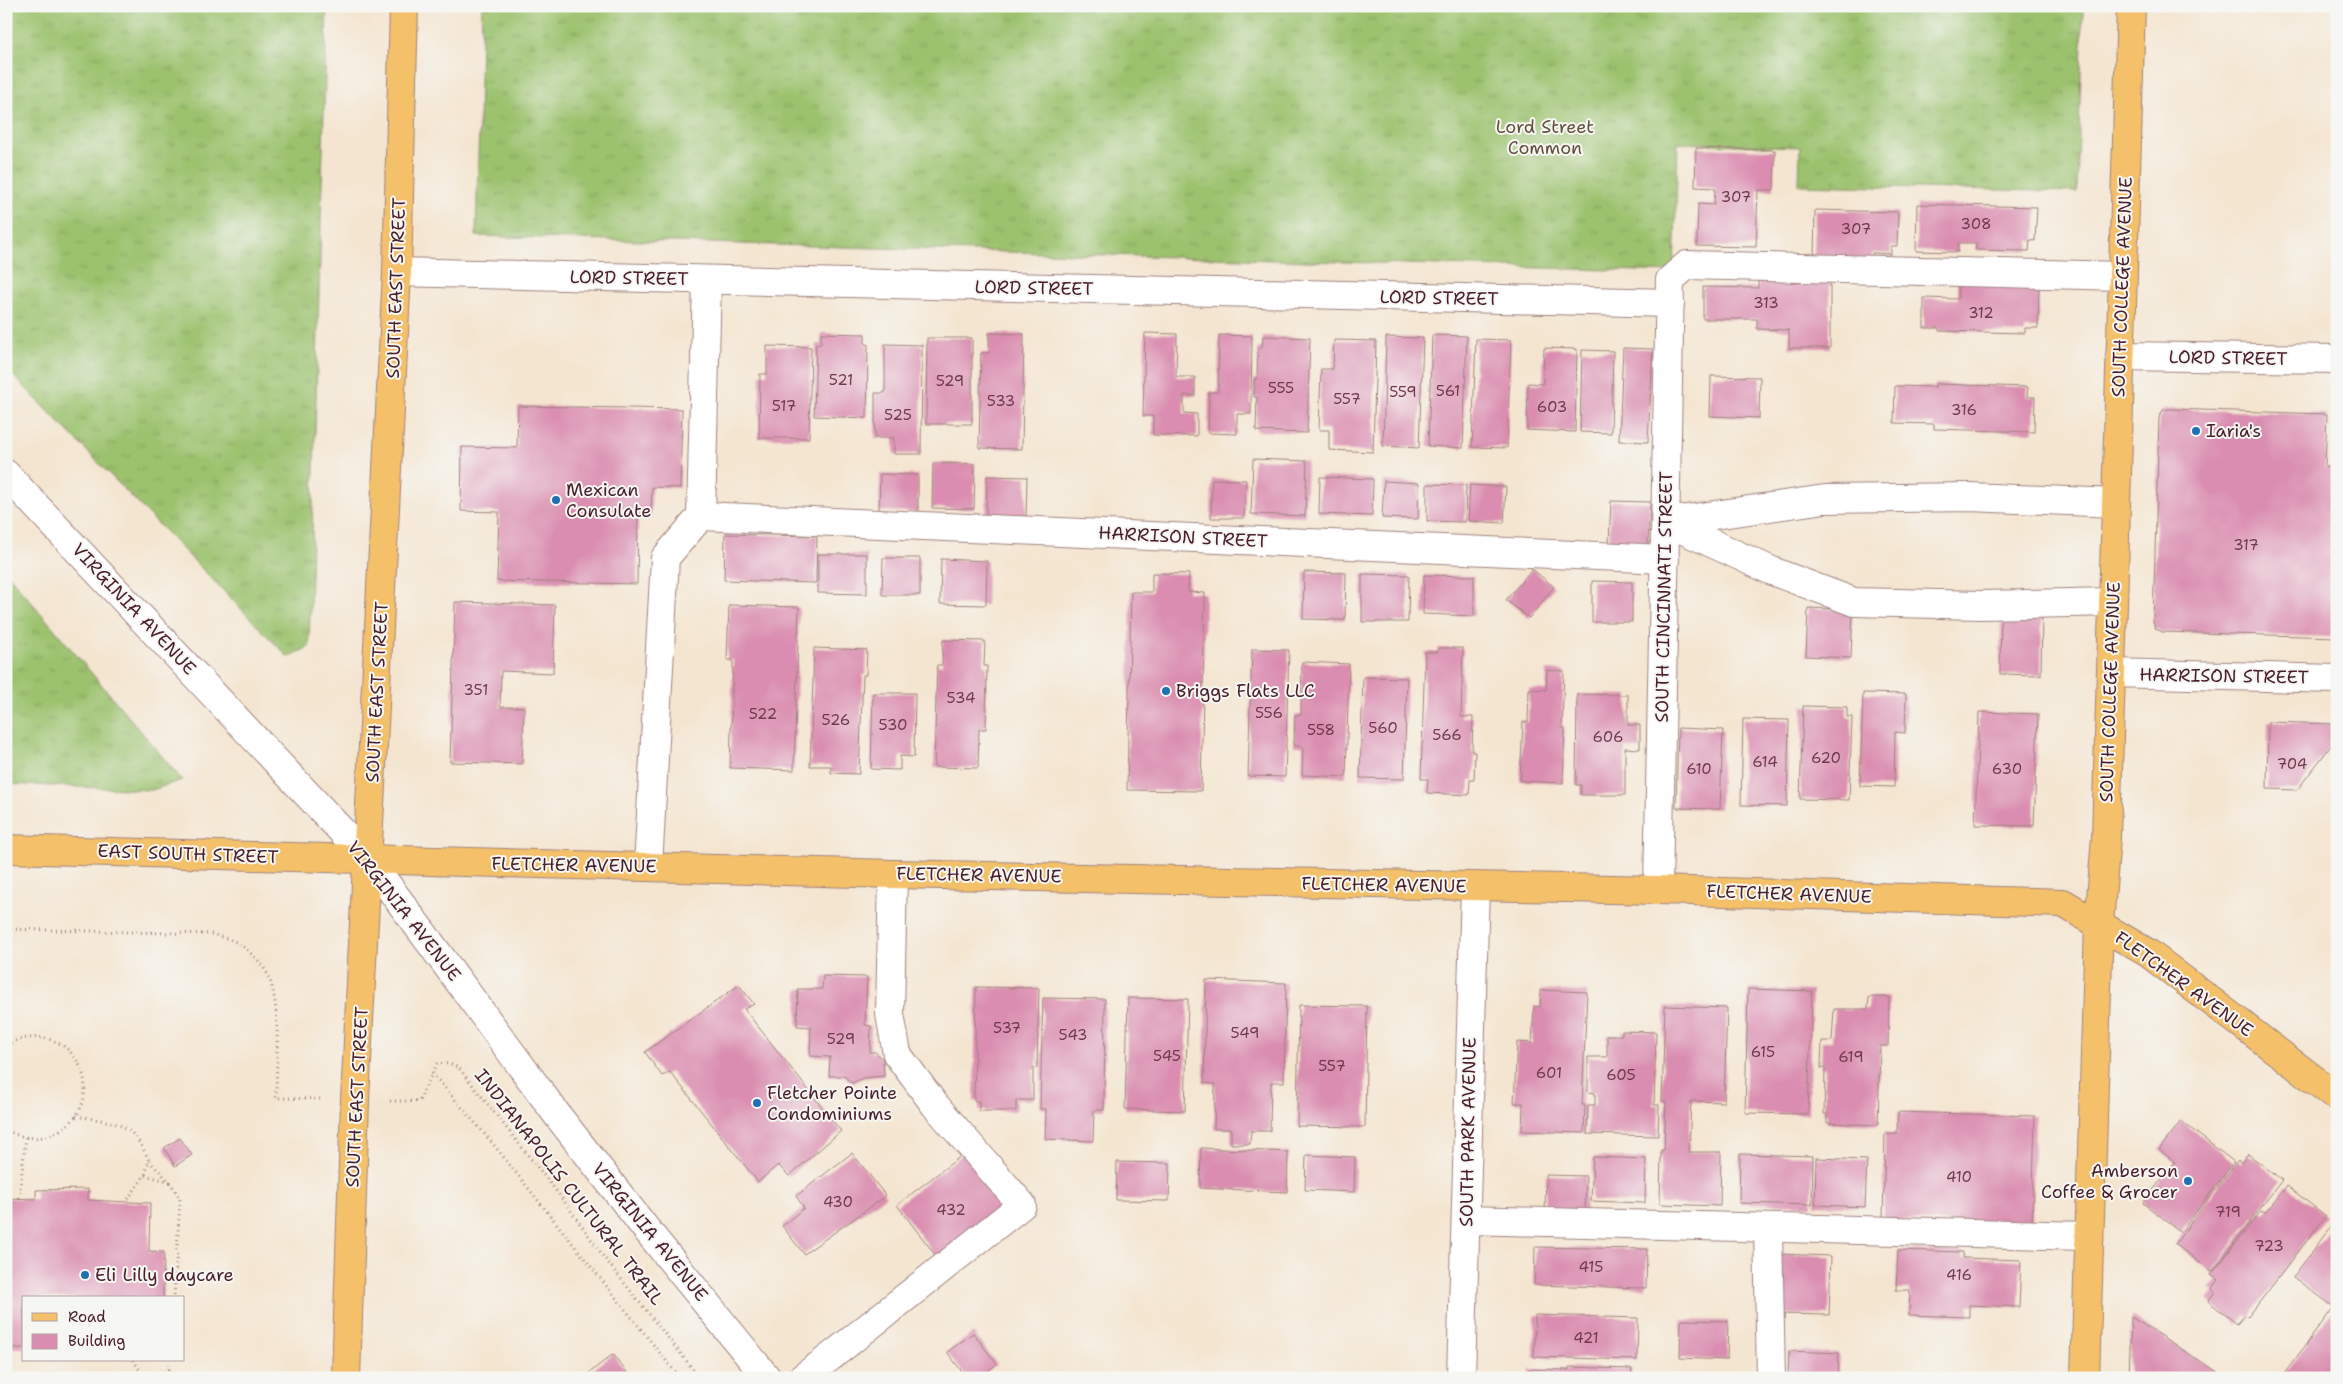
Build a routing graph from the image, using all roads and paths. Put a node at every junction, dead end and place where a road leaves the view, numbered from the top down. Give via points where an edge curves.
1 (404, 6) edge
2 (2131, 6) edge
3 (397, 272) junction
4 (2122, 276) junction
5 (707, 280) junction
6 (1670, 303) junction
7 (2120, 356) junction
8 (2337, 359) edge
9 (6, 474) edge
10 (2116, 502) junction
11 (702, 516) junction
12 (1666, 522) junction
13 (1665, 559) junction
14 (2113, 602) junction
15 (2111, 674) junction
16 (2337, 678) edge
17 (6, 849) edge
18 (369, 860) junction
19 (648, 867) junction
20 (893, 874) junction
21 (1475, 887) junction
22 (1658, 890) junction
23 (2099, 924) junction
24 (6, 929) edge
25 (6, 1044) edge
26 (432, 1072) junction
27 (2337, 1098) edge
28 (355, 1100) junction
29 (76, 1116) junction
30 (6, 1129) edge
31 (26, 1137) junction
32 (149, 1161) junction
33 (145, 1175) junction
34 (170, 1182) junction
35 (19, 1198) dead end
36 (126, 1202) dead end
37 (1466, 1220) junction
38 (1768, 1228) junction
39 (2089, 1236) junction
40 (174, 1296) edge
41 (134, 1362) edge
42 (169, 1362) edge
43 (141, 1378) edge
44 (156, 1378) edge
45 (346, 1378) edge
46 (680, 1378) edge
47 (700, 1378) edge
48 (766, 1378) edge
49 (802, 1378) edge
50 (1461, 1378) edge
51 (1772, 1378) edge
52 (2085, 1378) edge

1 - 3 main road, SOUTH EAST STREET
2 - 4 main road, SOUTH COLLEGE AVENUE
3 - 5 street, LORD STREET
3 - 18 main road, SOUTH EAST STREET
4 - 6 street, SOUTH CINCINNATI STREET via 1687,265 1670,280
4 - 7 main road, SOUTH COLLEGE AVENUE
5 - 6 street, LORD STREET
5 - 11 street
6 - 12 street, SOUTH CINCINNATI STREET
7 - 8 street, LORD STREET
7 - 10 main road, SOUTH COLLEGE AVENUE
9 - 18 street, VIRGINIA AVENUE
10 - 12 street via 1968,497 1825,499
10 - 14 main road, SOUTH COLLEGE AVENUE
11 - 13 street, HARRISON STREET
11 - 19 street via 665,558
12 - 13 street, SOUTH CINCINNATI STREET
12 - 14 street via 1772,571 1854,602
13 - 22 street, SOUTH CINCINNATI STREET
14 - 15 main road, SOUTH COLLEGE AVENUE
15 - 16 street, HARRISON STREET
15 - 23 main road, SOUTH COLLEGE AVENUE via 2106,837
17 - 18 main road, EAST SOUTH STREET
18 - 19 main road, FLETCHER AVENUE
18 - 28 main road, SOUTH EAST STREET
18 - 48 street, VIRGINIA AVENUE via 564,1124
19 - 20 main road, FLETCHER AVENUE
20 - 21 main road, FLETCHER AVENUE
20 - 49 street via 890,1014 897,1054 935,1105 1022,1206
21 - 22 main road, FLETCHER AVENUE
21 - 37 street, SOUTH PARK AVENUE
22 - 23 main road, FLETCHER AVENUE via 2063,903
23 - 27 main road, FLETCHER AVENUE via 2148,953
23 - 39 main road, SOUTH COLLEGE AVENUE
24 - 28 path via 203,934 233,941 261,965 271,982 276,1018 276,1098
25 - 29 path via 37,1036 53,1039 68,1048 78,1060 84,1076 85,1093
26 - 28 path via 419,1101
26 - 46 path
26 - 47 path, INDIANAPOLIS CULTURAL TRAIL via 437,1063 443,1062 465,1074
28 - 45 main road, SOUTH EAST STREET
29 - 31 path via 58,1133 42,1138
29 - 32 path via 116,1122 130,1131 143,1146
30 - 31 path
31 - 35 path
32 - 33 path
32 - 34 path
33 - 34 path
33 - 36 path
34 - 40 path via 180,1199
37 - 38 street
37 - 50 street, SOUTH PARK AVENUE
38 - 39 street
38 - 51 street
39 - 52 main road, SOUTH COLLEGE AVENUE
41 - 43 path
42 - 44 path via 169,1369

